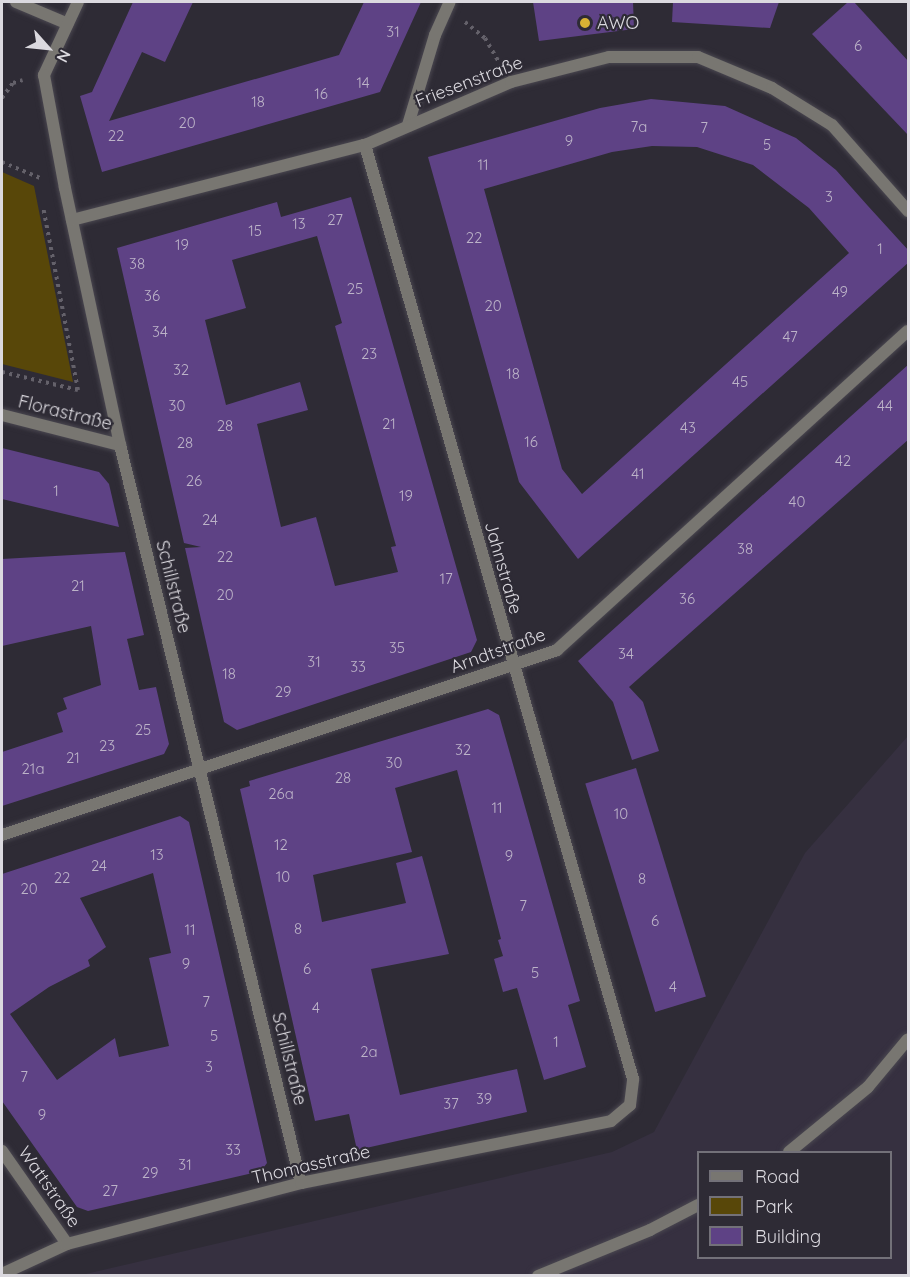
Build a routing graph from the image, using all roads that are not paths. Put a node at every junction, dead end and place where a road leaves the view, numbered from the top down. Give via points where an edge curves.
1 (16, 2) edge
2 (78, 2) edge
3 (448, 4) edge
4 (68, 24) junction
5 (408, 125) junction
6 (365, 146) junction
7 (909, 211) edge
8 (72, 220) junction
9 (909, 331) edge
10 (2, 415) edge
11 (120, 445) junction
12 (513, 667) junction
13 (198, 770) junction
14 (2, 835) edge
15 (909, 1040) edge
16 (630, 1105) joint
17 (2, 1151) edge
18 (790, 1151) edge
19 (301, 1183) junction
20 (697, 1206) edge
21 (67, 1244) junction
22 (2, 1274) edge
23 (538, 1275) edge

1 - 4 street
2 - 4 street, Schillstraße
3 - 5 street
4 - 8 street, Schillstraße via 44,75
5 - 6 street, Friesenstraße
5 - 7 street, Friesenstraße via 511,82 609,57 698,57 772,88 832,125
6 - 8 street, Friesenstraße
6 - 12 street, Jahnstraße
8 - 11 street, Schillstraße
9 - 12 street, Arndtstraße via 557,650
10 - 11 street, Florastraße
11 - 13 street, Schillstraße
12 - 13 street, Arndtstraße
12 - 16 street, Jahnstraße via 633,1079
13 - 14 street, Arndtstraße
13 - 19 street, Schillstraße
15 - 18 street via 868,1088
16 - 19 street, Thomasstraße via 611,1122
17 - 21 street, Wattstraße
19 - 21 street, Thomasstraße
20 - 23 street via 650,1230
21 - 22 street, Thomasstraße

